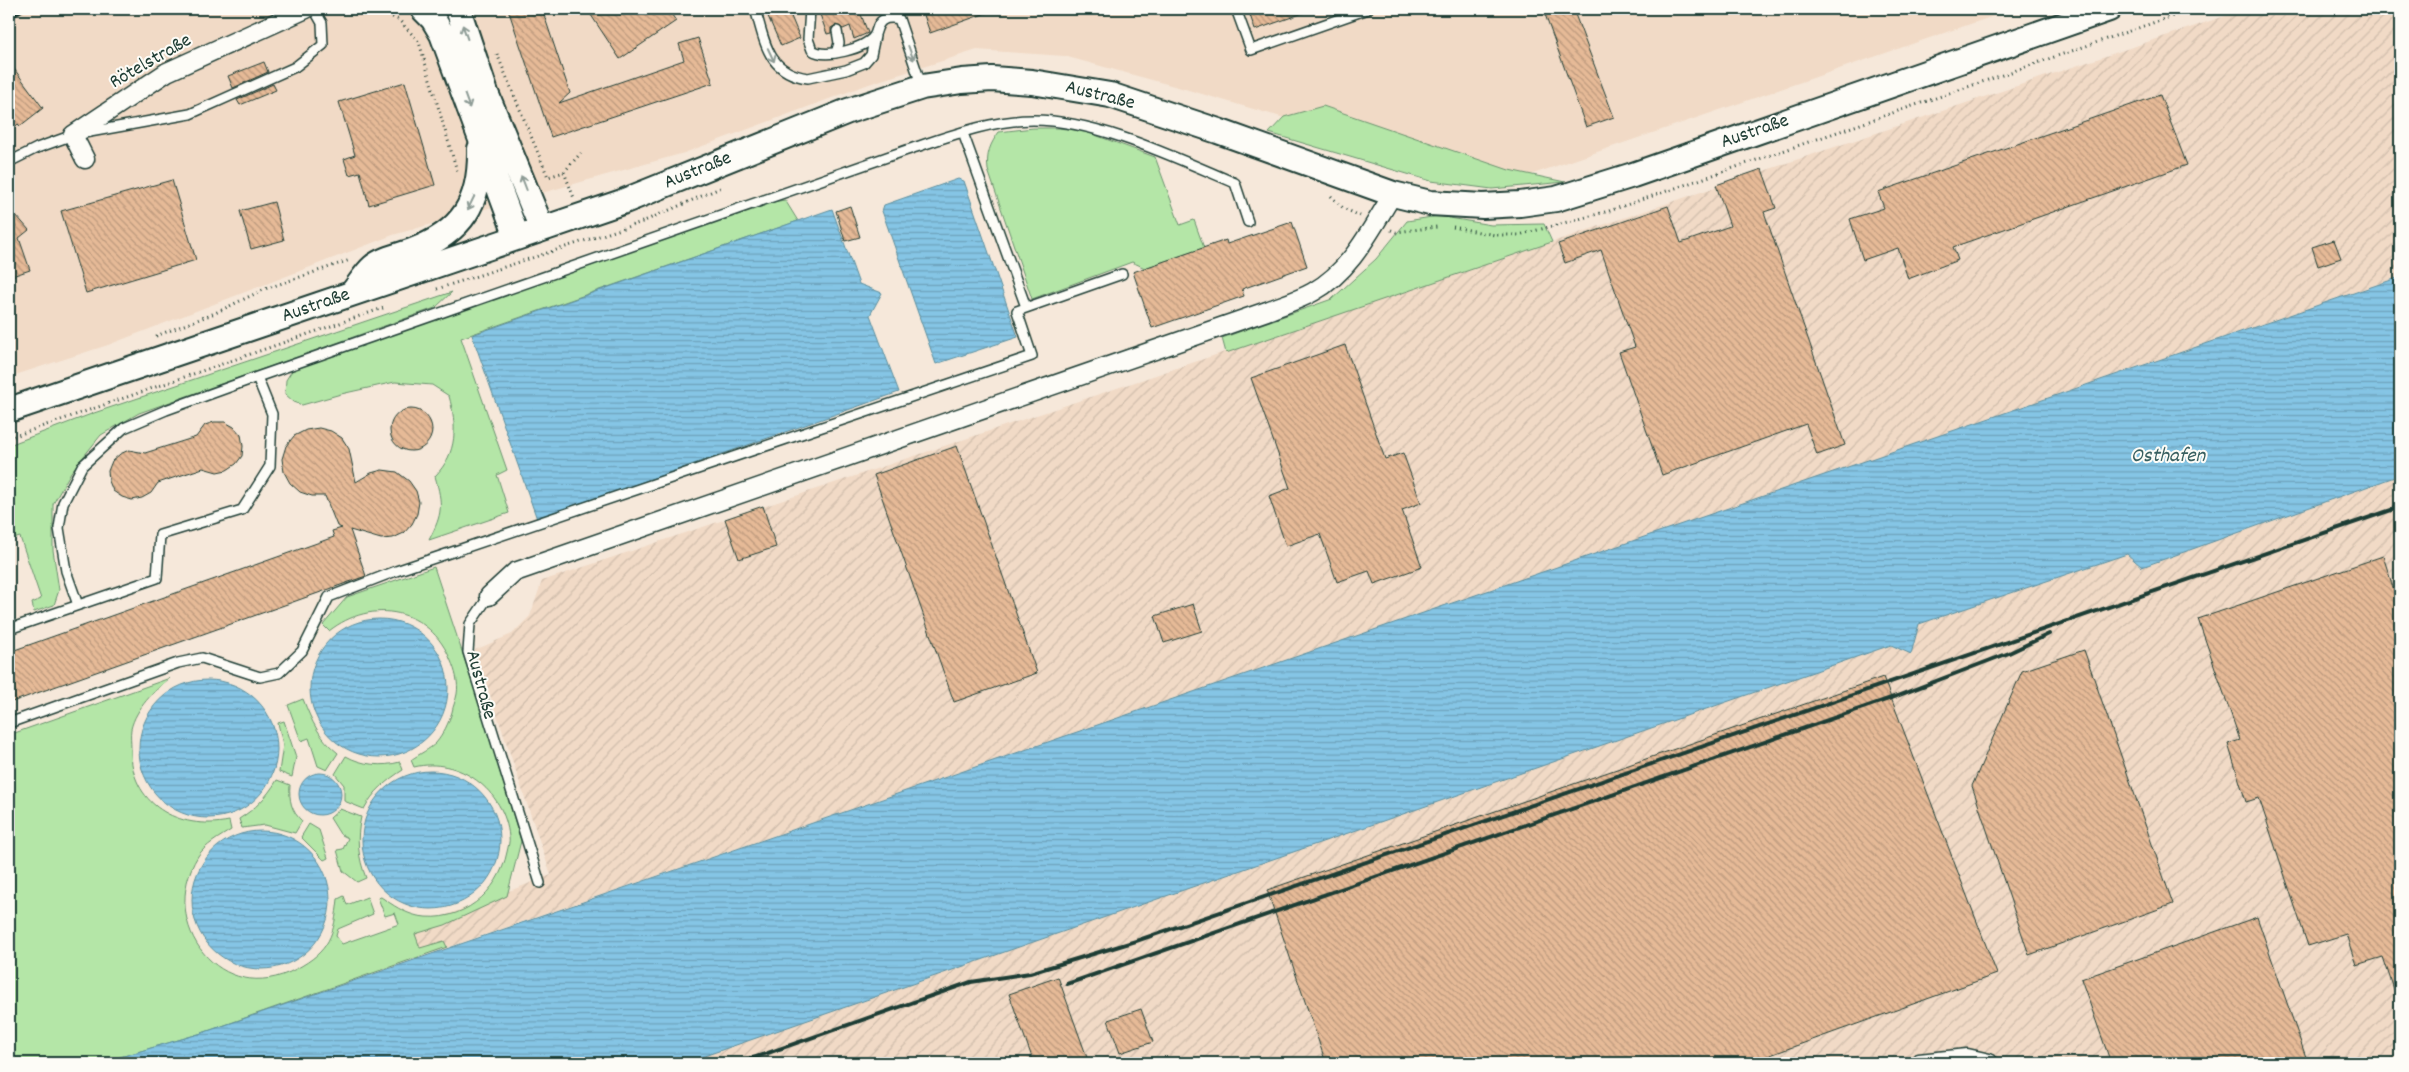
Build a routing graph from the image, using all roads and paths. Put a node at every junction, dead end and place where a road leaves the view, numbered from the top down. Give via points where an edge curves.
1 (306, 9) edge
2 (314, 9) edge
3 (374, 9) edge
4 (427, 9) edge
5 (458, 9) edge
6 (755, 9) edge
7 (810, 9) edge
8 (884, 9) edge
9 (1236, 9) edge
10 (1368, 9) edge
11 (2109, 9) edge
12 (899, 20) junction
13 (837, 31) dead end
14 (875, 36) junction
15 (494, 46) dead end
16 (836, 53) junction
17 (922, 87) junction
18 (963, 132) junction
19 (73, 134) junction
20 (480, 138) junction
21 (581, 152) dead end
22 (85, 159) dead end
23 (9, 162) edge
24 (564, 172) junction
25 (459, 179) dead end
26 (1393, 194) junction
27 (581, 215) junction
28 (1248, 222) dead end
29 (542, 229) junction
30 (517, 237) junction
31 (591, 240) dead end
32 (354, 258) dead end
33 (1122, 274) dead end
34 (352, 293) junction
35 (1026, 307) junction
36 (151, 338) dead end
37 (258, 377) junction
38 (9, 410) edge
39 (489, 596) joint
40 (78, 605) junction
41 (9, 629) edge
42 (9, 723) edge
43 (540, 883) dead end
44 (1919, 1063) edge
45 (1989, 1063) edge

1 - 19 street, Rötelstraße via 167,72
2 - 19 lane via 322,23 323,44 295,67 190,114
3 - 25 path via 399,20 419,42
4 -> 20 main road via 442,34
29 -> 5 main road via 486,93
6 -> 14 lane via 771,58 783,70 800,77 856,67 871,55
7 - 16 lane via 810,46 816,53
8 - 12 lane
9 - 10 lane via 1251,50
11 - 26 main road, Austraße via 1556,199 1483,206 1430,203
12 - 14 lane via 883,20
12 -> 17 lane
13 - 16 lane via 839,43
14 - 16 lane via 862,46
15 - 24 path via 548,178
17 - 26 main road, Austraße via 992,79 1110,95
17 - 27 main road, Austraße via 848,111 622,202
18 - 28 lane via 1033,120 1088,127 1167,154 1235,183
18 - 35 lane
18 - 37 lane
19 - 22 street
19 - 23 lane
20 - 30 main road
20 -> 34 main road via 481,159 476,192 463,218 433,243 374,266
21 - 24 path
24 - 27 path
26 - 39 street, Austraße via 1349,263 1314,292 515,572
27 - 29 main road, Austraße
27 - 31 path
29 - 30 main road, Austraße
30 - 34 main road, Austraße
32 - 36 path via 265,289
33 - 35 lane
34 - 38 main road, Austraße
35 - 42 lane via 1017,311 1032,356 396,571 329,597 302,651 279,673 260,677 202,658 178,663
37 - 40 lane via 124,428 82,466 63,503 59,528 66,571
37 - 40 lane via 272,414 270,466 242,510 160,535 157,578
39 - 43 lane, Austraße via 470,624 468,652
40 - 41 lane
44 - 45 street via 1967,1058

